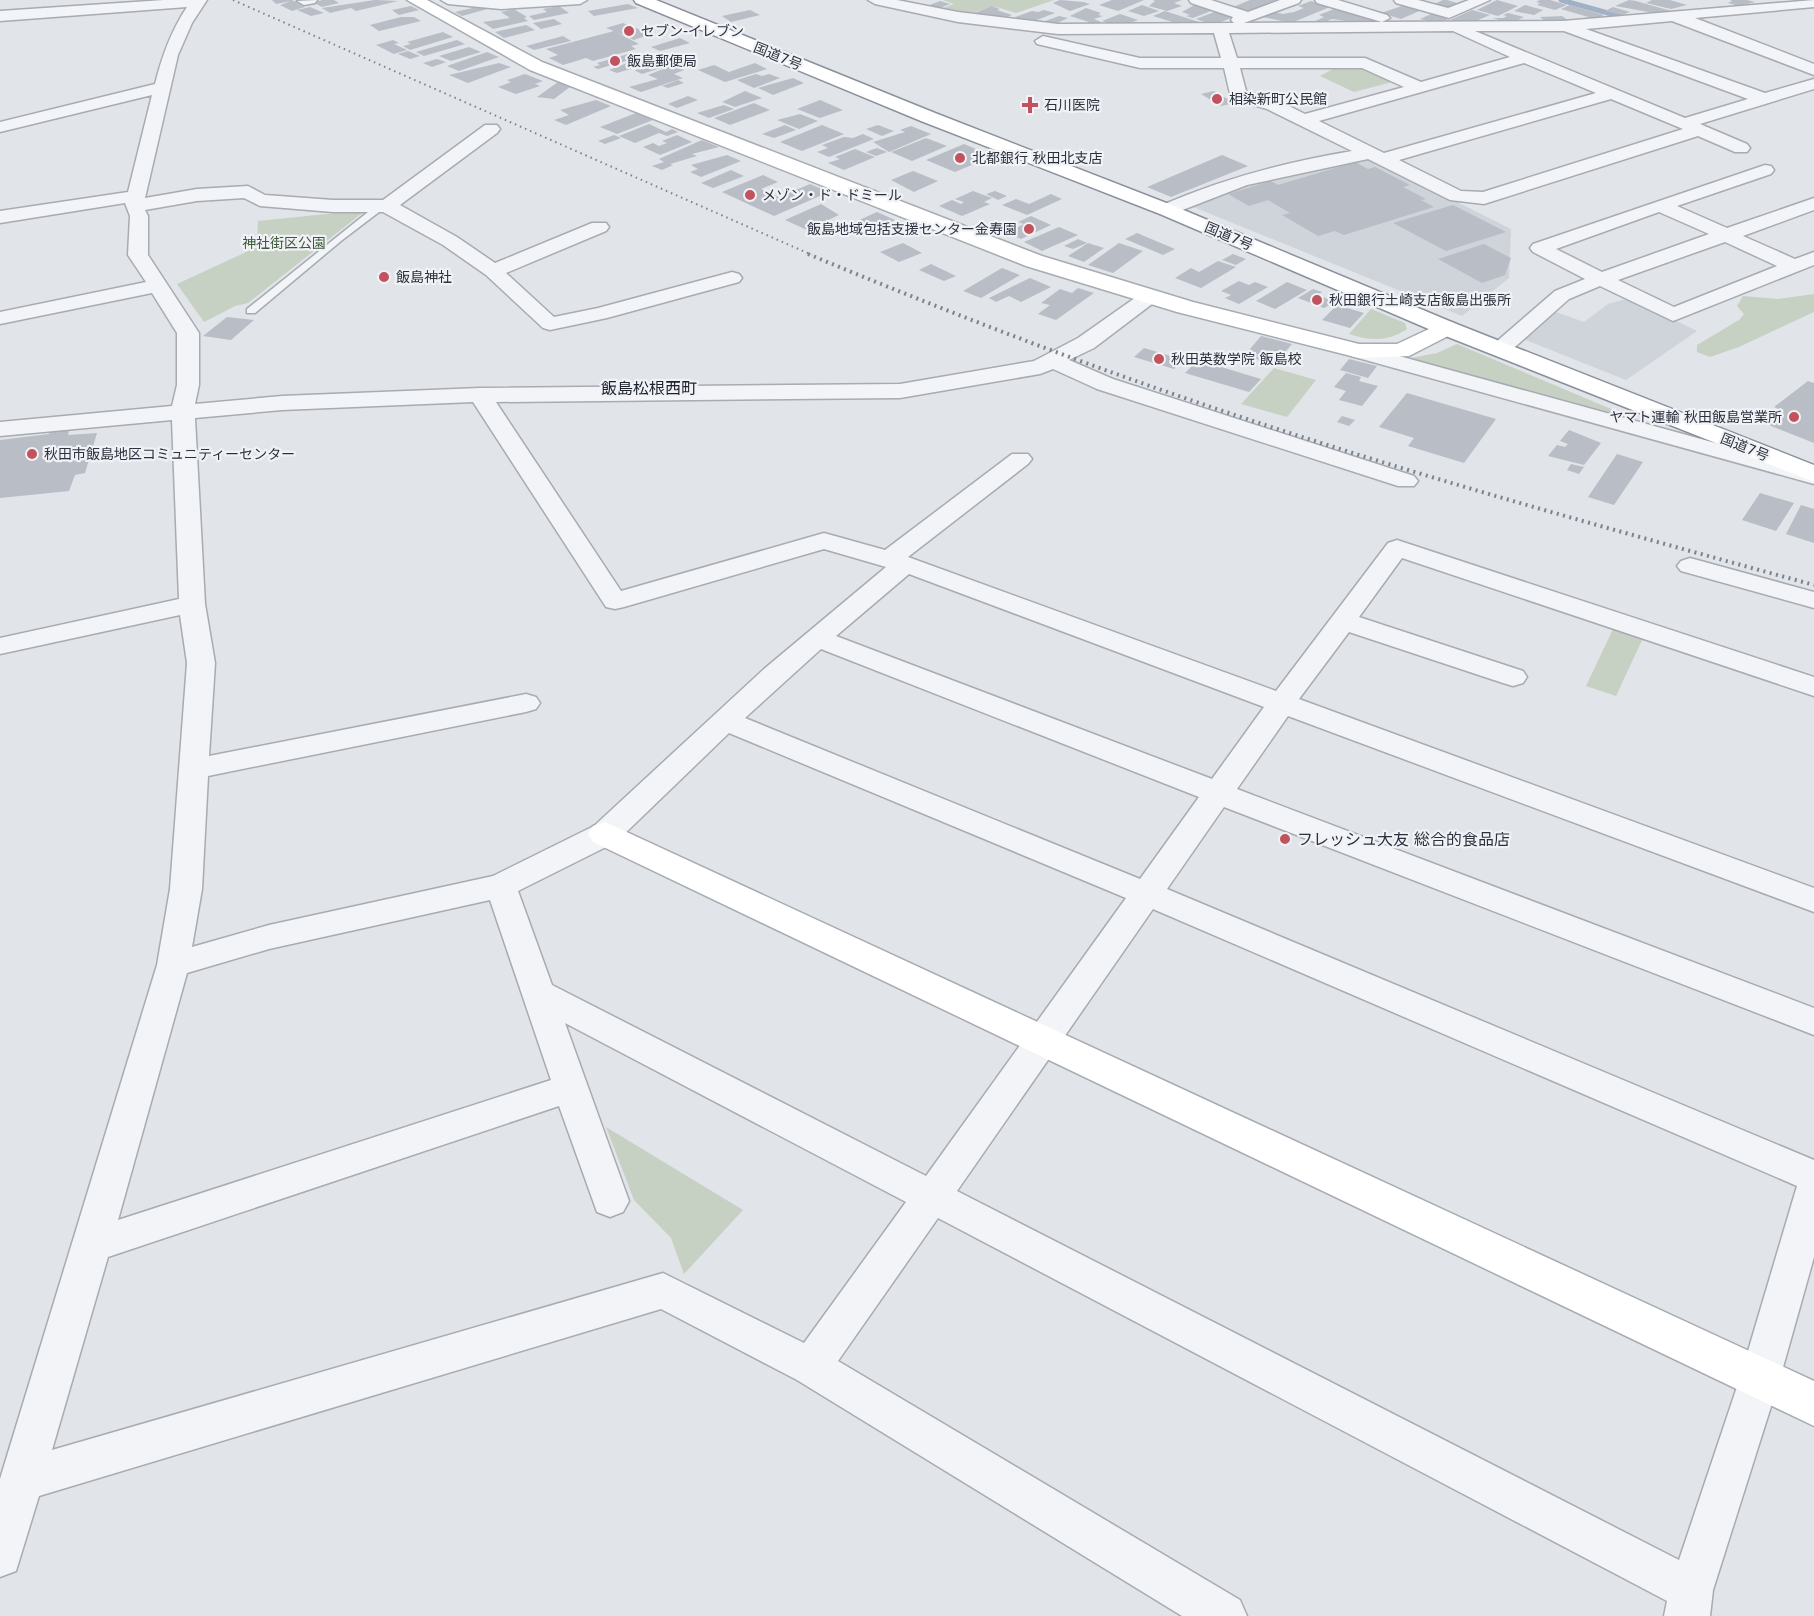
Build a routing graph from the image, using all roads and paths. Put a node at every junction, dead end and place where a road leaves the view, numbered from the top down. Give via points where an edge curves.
1 (448, 0) edge
2 (580, 0) edge
3 (642, 0) edge
4 (875, 0) edge
5 (1196, 0) edge
6 (1294, 0) edge
7 (1323, 0) edge
8 (1394, 0) edge
9 (1401, 0) edge
10 (1483, 0) edge
11 (1678, 0) edge
12 (1807, 0) edge
13 (200, 1) edge
14 (421, 3) edge
15 (1814, 3) edge
16 (122, 4) edge
17 (1718, 11) junction
18 (1364, 12) junction
19 (0, 16) edge
20 (1674, 16) junction
21 (1249, 17) junction
22 (1411, 26) junction
23 (1449, 26) junction
24 (1563, 26) junction
25 (1031, 28) junction
26 (1220, 28) junction
27 (1525, 58) junction
28 (1228, 61) junction
29 (1814, 70) edge
30 (1814, 84) edge
31 (163, 87) junction
32 (1418, 87) junction
33 (1611, 94) junction
34 (1765, 99) junction
35 (1304, 120) junction
36 (0, 127) edge
37 (1691, 127) junction
38 (491, 129) dead end
39 (1741, 148) dead end
40 (1377, 156) junction
41 (1765, 170) dead end
42 (136, 201) junction
43 (1814, 204) edge
44 (1660, 205) junction
45 (387, 206) junction
46 (1167, 210) junction
47 (0, 217) edge
48 (599, 227) dead end
49 (1729, 236) junction
50 (1814, 258) edge
51 (1794, 266) junction
52 (493, 271) junction
53 (732, 278) dead end
54 (1600, 279) junction
55 (158, 286) junction
56 (1149, 297) junction
57 (251, 311) dead end
58 (0, 318) edge
59 (1446, 328) junction
60 (1499, 349) junction
61 (1359, 351) junction
62 (1053, 361) junction
63 (480, 394) junction
64 (183, 410) junction
65 (0, 429) edge
66 (1020, 459) dead end
67 (1814, 476) edge
68 (1406, 481) dead end
69 (898, 562) junction
70 (1690, 566) dead end
71 (1814, 600) edge
72 (192, 604) junction
73 (1343, 621) junction
74 (816, 638) junction
75 (0, 646) edge
76 (1513, 676) dead end
77 (1814, 687) edge
78 (526, 703) dead end
79 (1282, 703) junction
80 (725, 721) junction
81 (193, 769) junction
82 (1219, 793) junction
83 (605, 834) junction
84 (501, 885) junction
85 (1147, 894) junction
86 (1814, 900) edge
87 (173, 965) junction
88 (538, 993) junction
89 (1814, 1022) edge
90 (1043, 1040) junction
91 (571, 1088) junction
92 (1814, 1177) edge
93 (1814, 1190) edge
94 (933, 1196) junction
95 (610, 1201) dead end
96 (91, 1246) junction
97 (811, 1367) junction
98 (1760, 1378) junction
99 (1814, 1404) edge
100 (21, 1480) junction
101 (0, 1555) edge
102 (1689, 1603) edge
103 (1224, 1616) edge

1 - 2 street via 501,5
1 - 14 street
3 - 46 main road, 国道7号
4 - 25 street
5 - 21 street
6 - 21 street
7 - 18 street
8 - 18 street
9 - 10 street via 1449,14
11 - 17 street
12 - 15 street
13 - 16 street
13 - 31 street via 184,23 170,55
14 - 56 main road via 536,66 959,234
15 - 17 street
16 - 19 street
17 - 20 street
18 - 22 street
20 - 24 street
20 - 29 street
21 - 26 street
22 - 23 street
22 - 26 street
23 - 24 street
23 - 27 street
24 - 34 street
25 - 26 street
25 - 28 street via 1033,39 1140,63
26 - 28 street
27 - 32 street
27 - 33 street
28 - 32 street via 1365,63
28 - 35 street via 1237,94
30 - 34 street
31 - 36 street
31 - 42 street
32 - 35 street
33 - 37 street
33 - 40 street
34 - 37 street
35 - 40 street
37 - 39 street
37 - 40 street via 1484,198 1458,196
38 - 45 street
40 - 46 street via 1299,166 1252,178 1202,193
41 - 44 street
42 - 45 street via 248,192 260,200
42 - 47 street
42 - 55 street via 138,255
43 - 49 street
44 - 49 street
44 - 54 street via 1540,248
45 - 52 street via 450,241
45 - 57 lane via 338,239
46 - 59 main road, 国道7号
48 - 52 street
49 - 51 street
49 - 54 street
50 - 51 street
51 - 54 street via 1672,315
52 - 53 street via 550,324
54 - 60 street via 1562,295
55 - 58 street
55 - 64 street via 188,333 188,385
56 - 61 main road
56 - 62 street via 1086,343
59 - 60 main road, 国道7号
59 - 61 main road via 1401,351
60 - 67 main road, 国道7号
61 - 67 street
62 - 63 street via 1040,367 881,392
62 - 68 street via 1105,384
63 - 64 street
63 - 69 street via 615,601 824,541
64 - 65 street
64 - 72 street
66 - 69 street
69 - 74 street
69 - 79 street
70 - 71 street
72 - 75 street
72 - 81 street via 201,663
73 - 76 street
73 - 77 street via 1397,548
73 - 79 street
74 - 80 street
74 - 82 street
78 - 81 street
79 - 82 street
79 - 86 street
80 - 83 street
80 - 85 street
81 - 87 street via 186,889
82 - 85 street
82 - 89 street
83 - 84 street
83 - 90 main road
84 - 87 street via 269,937
84 - 88 street
85 - 90 street
85 - 92 street
87 - 96 street
88 - 91 street
88 - 94 street
90 - 94 street
90 - 98 main road
91 - 95 street
91 - 96 street
93 - 98 street
94 - 97 street
94 - 102 street
96 - 100 street
97 - 100 street via 663,1291
97 - 103 street
98 - 99 main road
98 - 102 street
100 - 101 street

